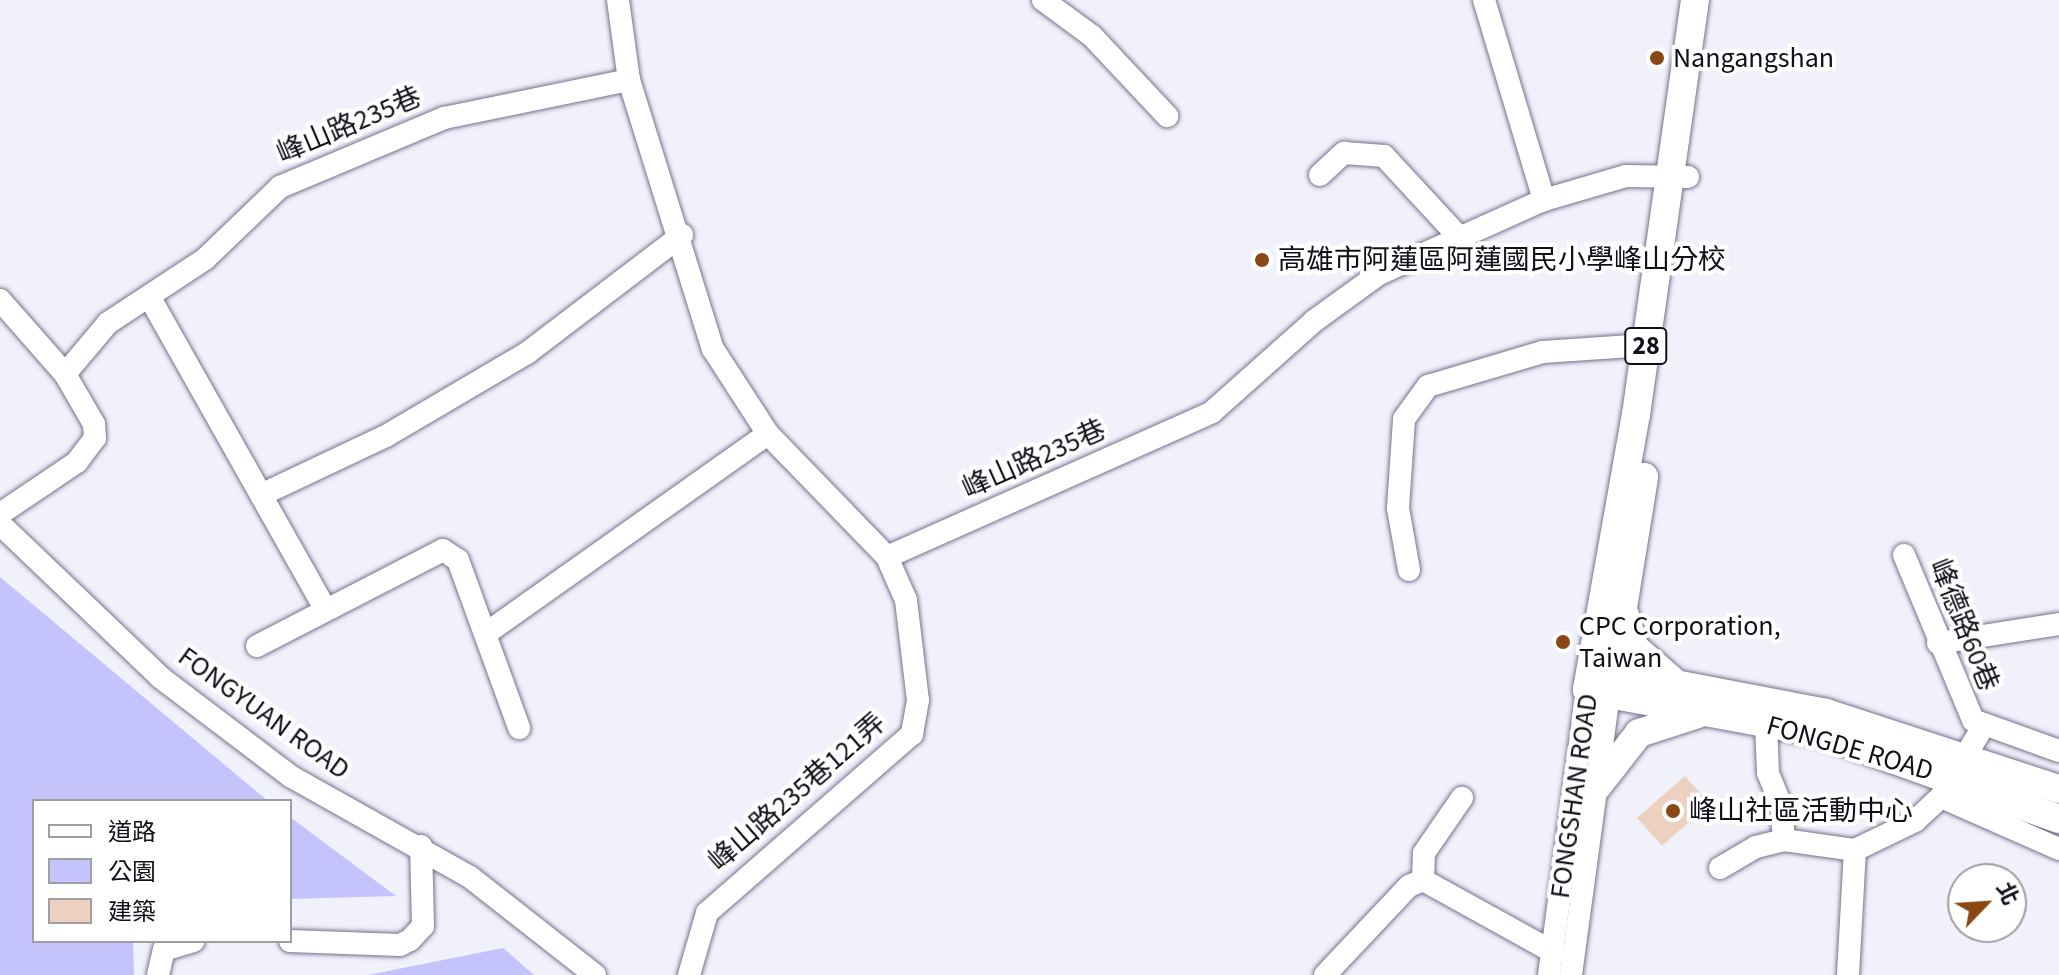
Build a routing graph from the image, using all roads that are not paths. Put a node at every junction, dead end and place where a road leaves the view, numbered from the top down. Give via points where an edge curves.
1 (618, 0) edge
2 (1043, 0) edge
3 (1484, 0) edge
4 (1695, 0) edge
5 (1714, 0) edge
6 (629, 80) junction
7 (1167, 116) dead end
8 (1320, 175) dead end
9 (1678, 176) junction
10 (1544, 200) junction
11 (682, 235) junction
12 (1459, 237) junction
13 (150, 298) junction
14 (0, 300) edge
15 (1646, 345) junction
16 (65, 374) junction
17 (768, 434) junction
18 (261, 495) junction
19 (0, 514) edge
20 (0, 524) edge
21 (1904, 555) dead end
22 (887, 557) junction
23 (1409, 570) dead end
24 (325, 609) junction
25 (1623, 609) junction
26 (2059, 624) edge
27 (488, 632) junction
28 (1938, 643) junction
29 (257, 646) dead end
30 (1600, 681) junction
31 (1703, 702) junction
32 (1766, 723) junction
33 (1984, 725) junction
34 (519, 728) dead end
35 (2059, 751) edge
36 (1955, 777) junction
37 (1597, 787) junction
38 (2059, 789) edge
39 (1462, 798) dead end
40 (2059, 819) edge
41 (1784, 840) junction
42 (421, 846) junction
43 (2059, 849) edge
44 (1855, 850) junction
45 (1720, 868) dead end
46 (1423, 880) junction
47 (292, 941) edge
48 (187, 943) edge
49 (1553, 952) junction
50 (158, 975) edge
51 (595, 975) edge
52 (689, 975) edge
53 (1325, 975) edge
54 (1549, 975) edge
55 (1571, 975) edge
56 (1848, 975) edge

1 - 6 street
2 - 7 street via 1092,36
3 - 10 street
4 - 9 main road, FONGSHAN ROAD / 28
5 - 9 main road, FONGSHAN ROAD / 28
6 - 11 street
6 - 13 street, 峰山路235巷 via 444,118 280,187 205,259
8 - 12 street via 1344,153 1384,156
9 - 10 street, 峰山路235巷 via 1626,176
9 - 15 main road, FONGSHAN ROAD / 28
9 - 25 main road, FONGSHAN ROAD / 28
10 - 12 street, 峰山路235巷
11 - 17 street via 713,349
11 - 18 street via 527,353 386,436
12 - 22 street, 峰山路235巷 via 1379,274 1314,321 1212,412
13 - 16 street, 峰山路235巷 via 108,323
13 - 18 street
14 - 16 street
15 - 23 street via 1543,352 1428,386 1404,419 1398,508
15 - 30 main road, FONGSHAN ROAD / 28
16 - 19 street via 94,424 91,449
17 - 22 street
17 - 27 street
18 - 24 street
20 - 42 street, FONGYUAN ROAD via 161,678 290,776
21 - 28 street, 峰德路60巷
22 - 52 street, 峰山路235巷121弄 via 906,600 918,722 707,913
24 - 27 street via 443,550 458,560
24 - 29 street
25 - 30 main road, FONGSHAN ROAD / 28
25 - 31 main road via 1634,647 1647,664
26 - 28 street
27 - 34 street via 499,684
28 - 33 street, 峰德路60巷 via 1964,706
30 - 31 main road, FONGDE ROAD
30 - 37 street, FONGSHAN ROAD
30 - 49 street, FONGSHAN ROAD
31 - 32 main road, FONGDE ROAD
31 - 36 main road, FONGDE ROAD via 1826,713
31 - 37 main road via 1639,733
32 - 36 main road, FONGDE ROAD via 1820,733
32 - 41 street via 1768,773 1781,805
33 - 35 street, 峰德路60巷
33 - 36 street
36 - 38 main road, FONGDE ROAD
36 - 40 main road, FONGDE ROAD
36 - 43 street
36 - 44 street via 1915,821
37 - 55 street, FONGSHAN ROAD
39 - 46 street via 1424,853
41 - 44 street
41 - 45 street via 1756,847
42 - 47 street via 423,926 410,940 400,945
42 - 51 street, FONGYUAN ROAD
44 - 56 street
46 - 49 street
46 - 53 street via 1409,886
48 - 50 street via 164,950
49 - 54 street, FONGSHAN ROAD

